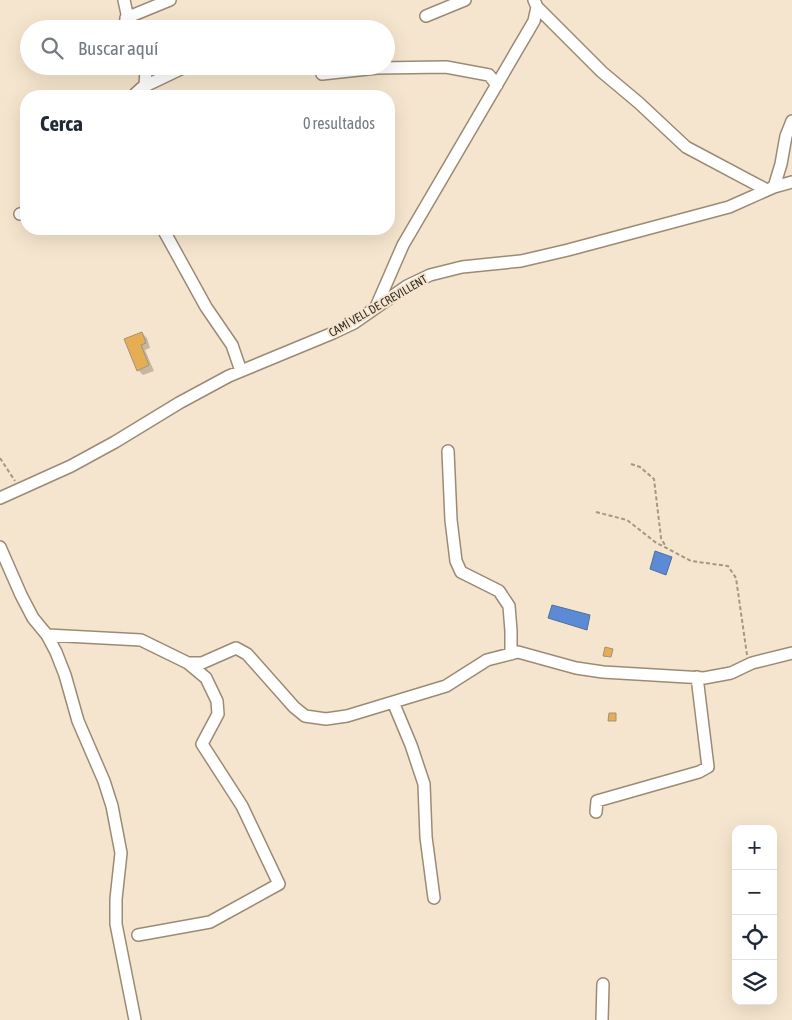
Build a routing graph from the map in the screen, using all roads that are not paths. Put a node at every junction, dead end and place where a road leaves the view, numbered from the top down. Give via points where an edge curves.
1 (124, 0) edge
2 (170, 0) edge
3 (465, 0) edge
4 (535, 3) edge
5 (426, 16) dead end
6 (126, 20) edge
7 (131, 20) edge
8 (395, 68) edge
9 (146, 75) edge
10 (170, 75) edge
11 (497, 85) junction
12 (141, 90) edge
13 (143, 90) edge
14 (792, 121) edge
15 (792, 182) edge
16 (771, 189) junction
17 (166, 235) edge
18 (376, 307) junction
19 (241, 371) junction
20 (448, 450) dead end
21 (0, 498) edge
22 (0, 547) edge
23 (47, 635) junction
24 (792, 653) edge
25 (511, 654) junction
26 (188, 664) junction
27 (697, 677) junction
28 (393, 702) junction
29 (596, 812) dead end
30 (434, 898) dead end
31 (138, 935) dead end
32 (603, 984) dead end
33 (135, 1020) edge
34 (602, 1020) edge

1 - 6 street
2 - 7 street
3 - 5 street
4 - 11 street via 534,21
4 - 16 street via 602,72 686,147
8 - 11 street via 446,67 489,75
9 - 12 street
10 - 13 street
11 - 18 street via 404,245
14 - 16 street
15 - 16 street, CAMÍ VELL DE CREVILLENT
16 - 18 street, CAMÍ VELL DE CREVILLENT via 729,207 568,250 430,275
17 - 19 street via 206,307 232,345
18 - 19 street, CAMÍ VELL DE CREVILLENT via 333,333
19 - 21 street, CAMÍ VELL DE CREVILLENT via 71,466
20 - 25 street via 456,562 461,572 499,591 509,606
22 - 23 street via 33,618
23 - 26 street via 141,640
23 - 33 street via 65,675 78,721 112,806 122,853 116,924
24 - 27 street via 748,665 731,674
25 - 27 street via 518,652 603,672
25 - 28 street via 487,660 446,686
26 - 28 street via 202,663 236,648 247,654 305,716 340,717
26 - 31 street via 206,678 217,701 218,714 202,744 242,806 279,884 210,922
27 - 29 street via 708,767 597,801
28 - 30 street via 424,784 426,837
32 - 34 street

